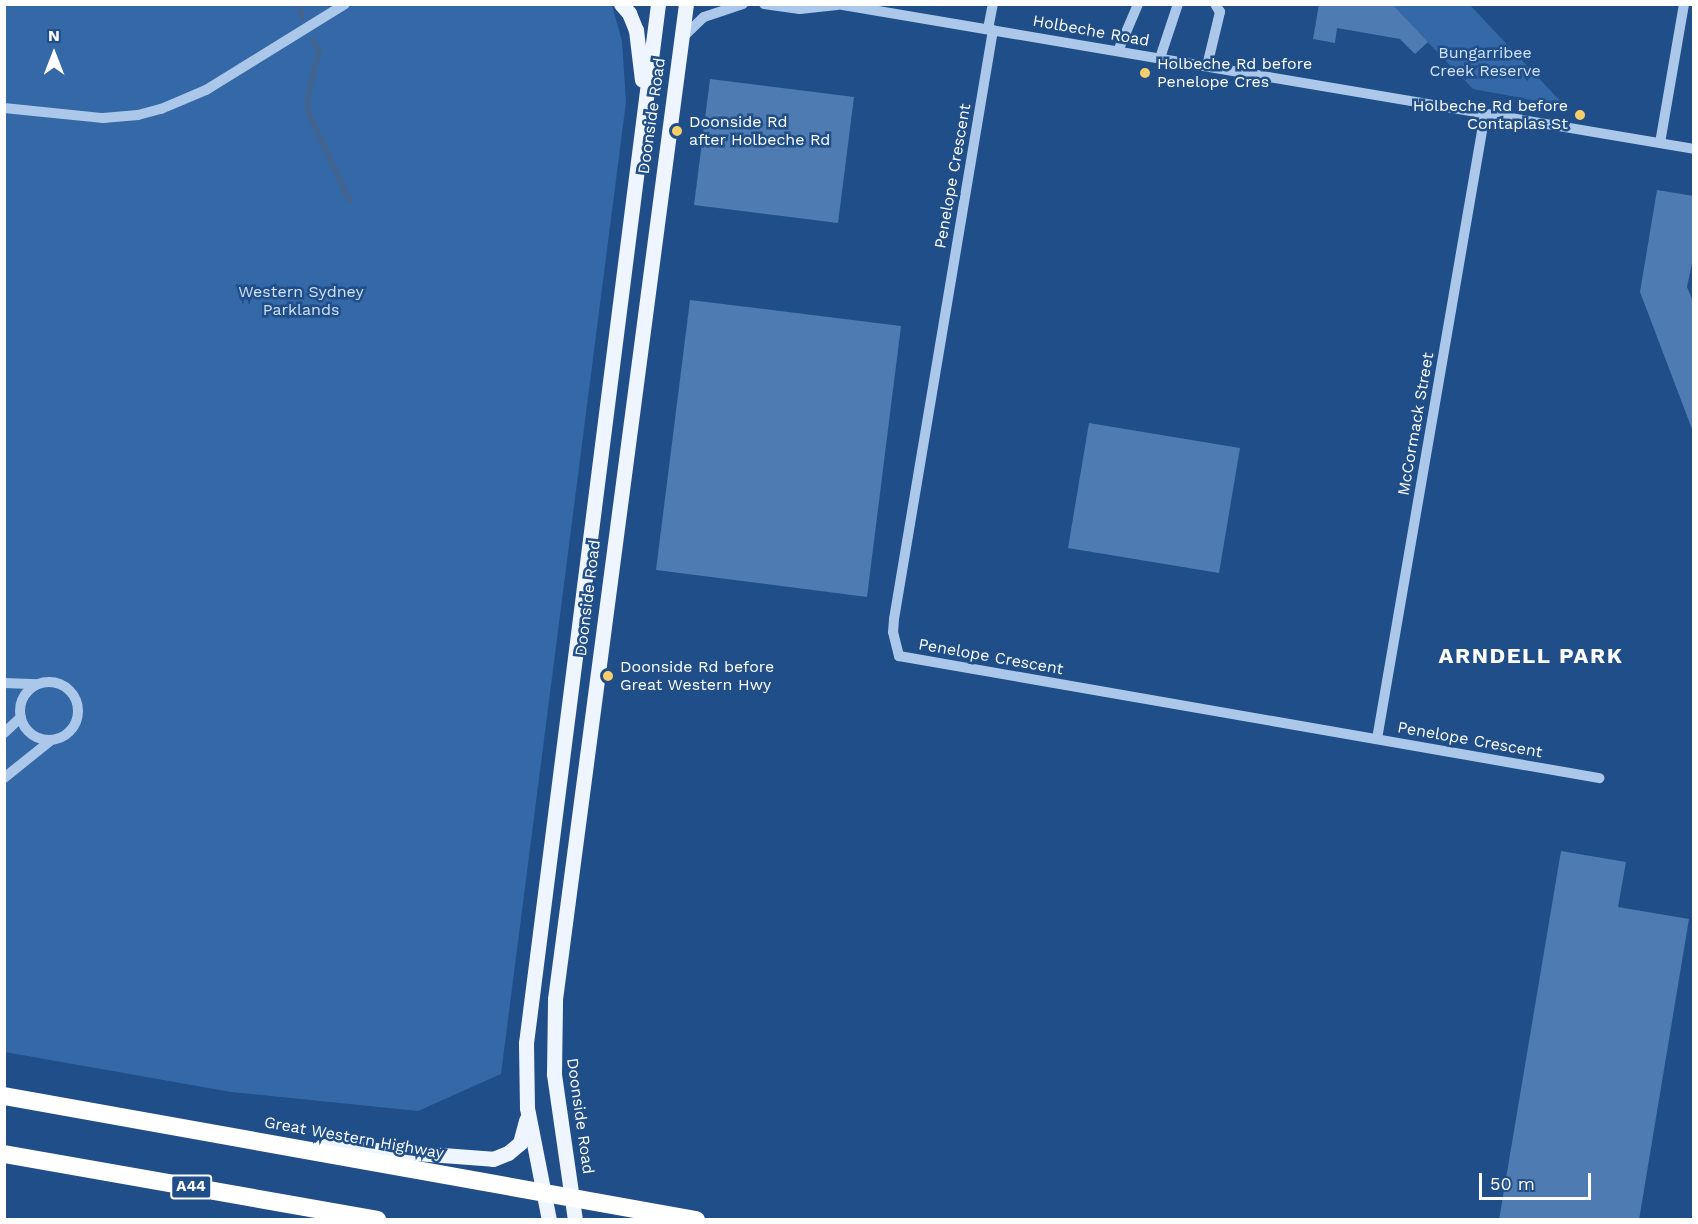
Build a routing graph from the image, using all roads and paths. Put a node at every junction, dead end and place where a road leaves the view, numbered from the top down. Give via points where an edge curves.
1 (345, 4) edge
2 (621, 4) edge
3 (658, 4) edge
4 (686, 4) edge
5 (743, 4) edge
6 (764, 4) edge
7 (837, 4) edge
8 (993, 4) edge
9 (1138, 4) edge
10 (1178, 4) edge
11 (1215, 4) edge
12 (1684, 4) edge
13 (332, 9) edge
14 (991, 29) junction
15 (681, 38) junction
16 (1118, 51) junction
17 (1161, 58) junction
18 (1207, 66) junction
19 (645, 98) junction
20 (4, 108) edge
21 (1485, 114) junction
22 (1660, 143) junction
23 (1694, 149) edge
24 (4, 683) edge
25 (43, 683) junction
26 (21, 717) junction
27 (4, 733) edge
28 (1377, 739) junction
29 (50, 741) junction
30 (4, 778) edge
31 (1599, 778) dead end
32 (4, 1096) edge
33 (527, 1108) junction
34 (277, 1144) junction
35 (4, 1154) edge
36 (543, 1192) junction
37 (572, 1197) junction
38 (377, 1220) edge
39 (549, 1220) edge
40 (575, 1220) edge
41 (696, 1220) edge

1 - 13 street
2 - 19 main road via 636,30
3 - 19 main road, Doonside Road
4 - 15 main road, Doonside Road
5 - 15 street via 704,16
6 - 7 street, Holbeche Road via 800,9
7 - 14 street, Holbeche Road
8 - 14 street
9 - 16 street
10 - 17 street
11 - 18 street via 1220,12
12 - 22 street
13 - 20 street via 226,79 161,109 103,118
14 - 16 street, Holbeche Road
14 - 28 street, Penelope Crescent via 894,619 899,656
15 - 37 main road, Doonside Road via 555,999 554,1074
16 - 17 street, Holbeche Road
17 - 18 street, Holbeche Road
18 - 21 street, Holbeche Road
19 - 33 main road, Doonside Road via 526,1043
21 - 22 street, Holbeche Road
21 - 28 street, McCormack Street
22 - 23 street, Holbeche Road
24 - 25 street
25 - 26 street via 26,693 21,702
25 - 29 street via 65,687 78,705 78,717 70,732
26 - 27 street
26 - 29 street via 28,731
28 - 31 street, Penelope Crescent
29 - 30 street
32 - 34 highway, Great Western Highway
33 - 34 main road via 520,1143 493,1159
33 - 36 main road, Doonside Road
34 - 36 highway, Great Western Highway
35 - 38 highway, A44
36 - 37 highway, Great Western Highway
36 - 39 main road, Doonside Road
37 - 40 main road, Doonside Road
37 - 41 highway, Great Western Highway

